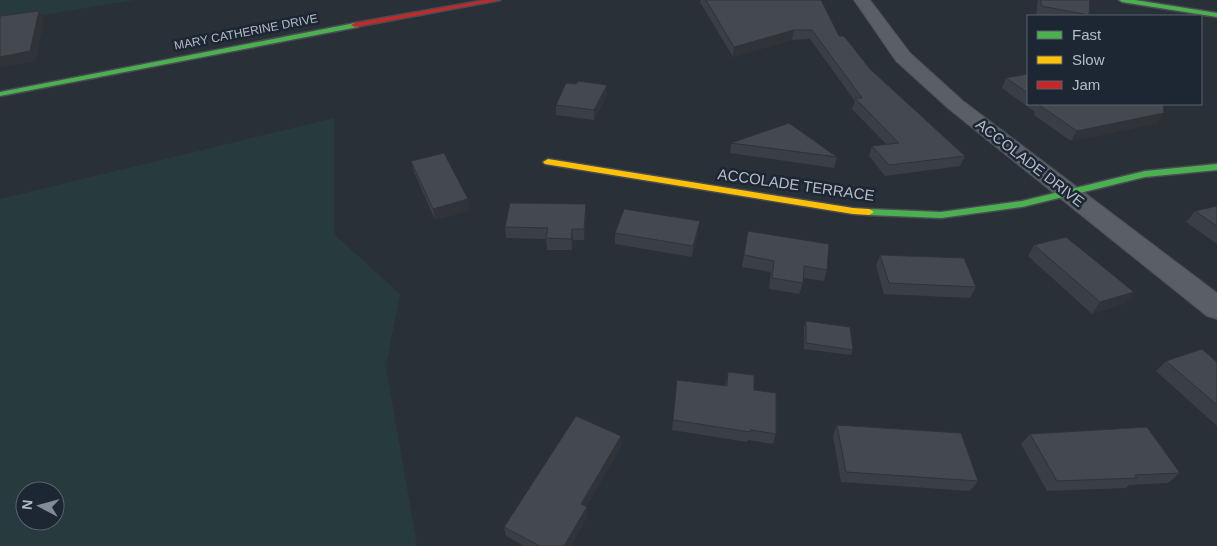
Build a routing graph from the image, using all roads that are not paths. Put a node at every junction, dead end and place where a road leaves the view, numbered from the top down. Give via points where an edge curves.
1 (497, 0) edge
2 (862, 0) edge
3 (1122, 0) edge
4 (1217, 15) edge
5 (0, 94) edge
6 (548, 162) dead end
7 (1217, 167) edge
8 (1069, 193) junction
9 (1217, 308) edge

1 - 5 street, MARY CATHERINE DRIVE
2 - 8 street, ACCOLADE DRIVE via 903,57 956,105
3 - 4 street
6 - 8 street, ACCOLADE TERRACE via 853,211 941,215 1022,204
7 - 8 street, ACCOLADE TERRACE via 1145,174
8 - 9 street, ACCOLADE DRIVE

